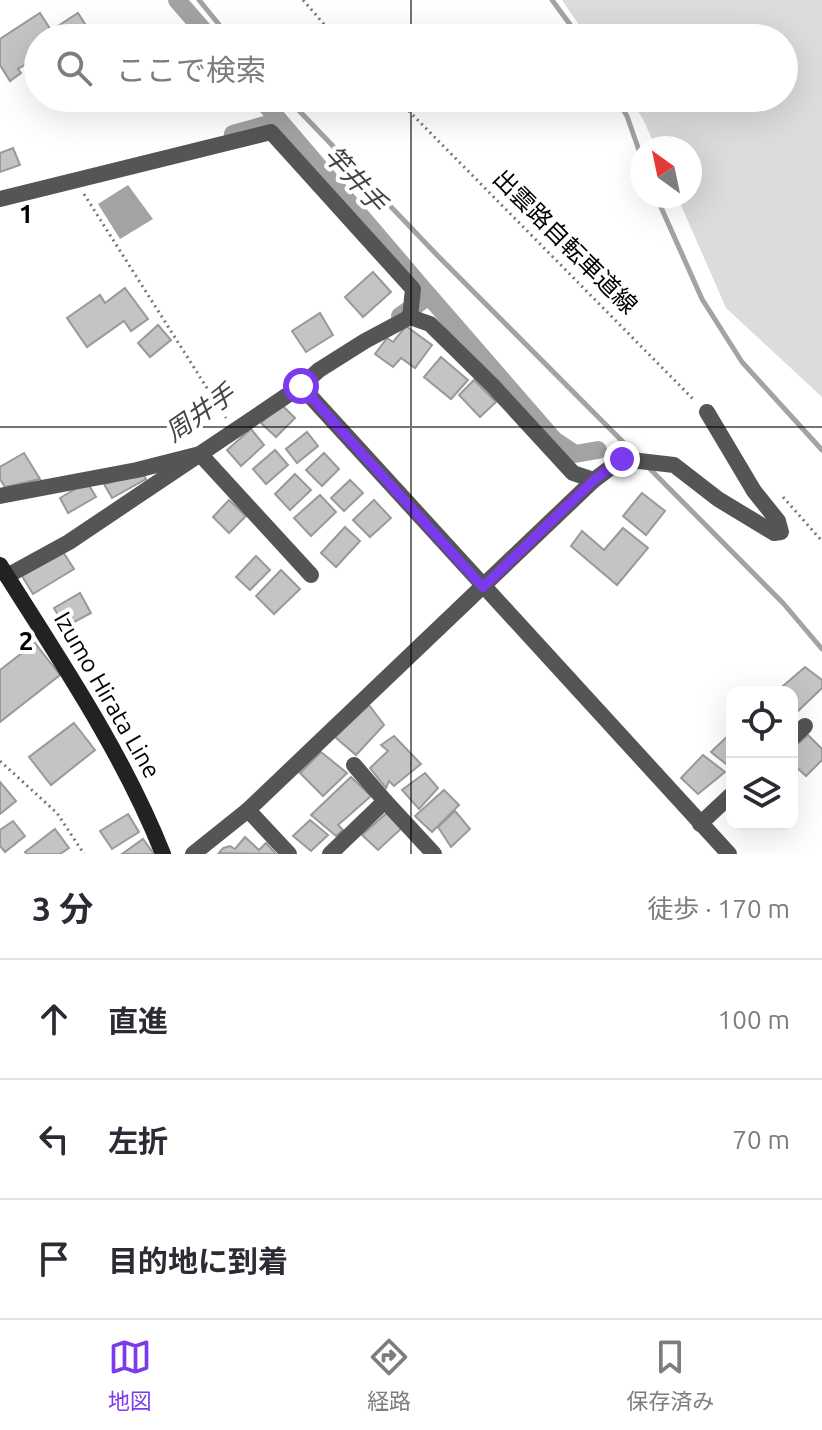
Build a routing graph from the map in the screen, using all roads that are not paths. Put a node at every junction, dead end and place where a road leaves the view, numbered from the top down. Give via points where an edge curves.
1 (0, 199) edge
2 (410, 317) junction
3 (301, 386) junction
4 (707, 412) road end
5 (200, 454) junction
6 (594, 480) junction
7 (0, 496) edge
8 (3, 571) edge
9 (311, 575) dead end
10 (483, 587) junction
11 (805, 726) dead end
12 (798, 732) edge
13 (354, 765) dead end
14 (726, 800) edge
15 (385, 801) junction
16 (248, 810) junction
17 (700, 824) junction
18 (163, 854) edge
19 (193, 854) edge
20 (289, 854) edge
21 (330, 854) edge
22 (434, 854) edge
23 (729, 854) edge

1 - 2 street via 271,132 413,289
2 - 3 street
2 - 6 street via 430,324 573,473
3 - 5 street
3 - 10 street
4 - 6 street via 781,532 774,533 718,499 674,465 622,459
5 - 7 street
5 - 8 street via 69,542
5 - 9 street
6 - 10 street
8 - 18 main road, Izumo Hirata Line via 63,661 144,806
10 - 16 street
10 - 17 street
11 - 12 street
13 - 15 street
14 - 17 street
15 - 21 street
15 - 22 street
16 - 19 street
16 - 20 street
17 - 23 street

